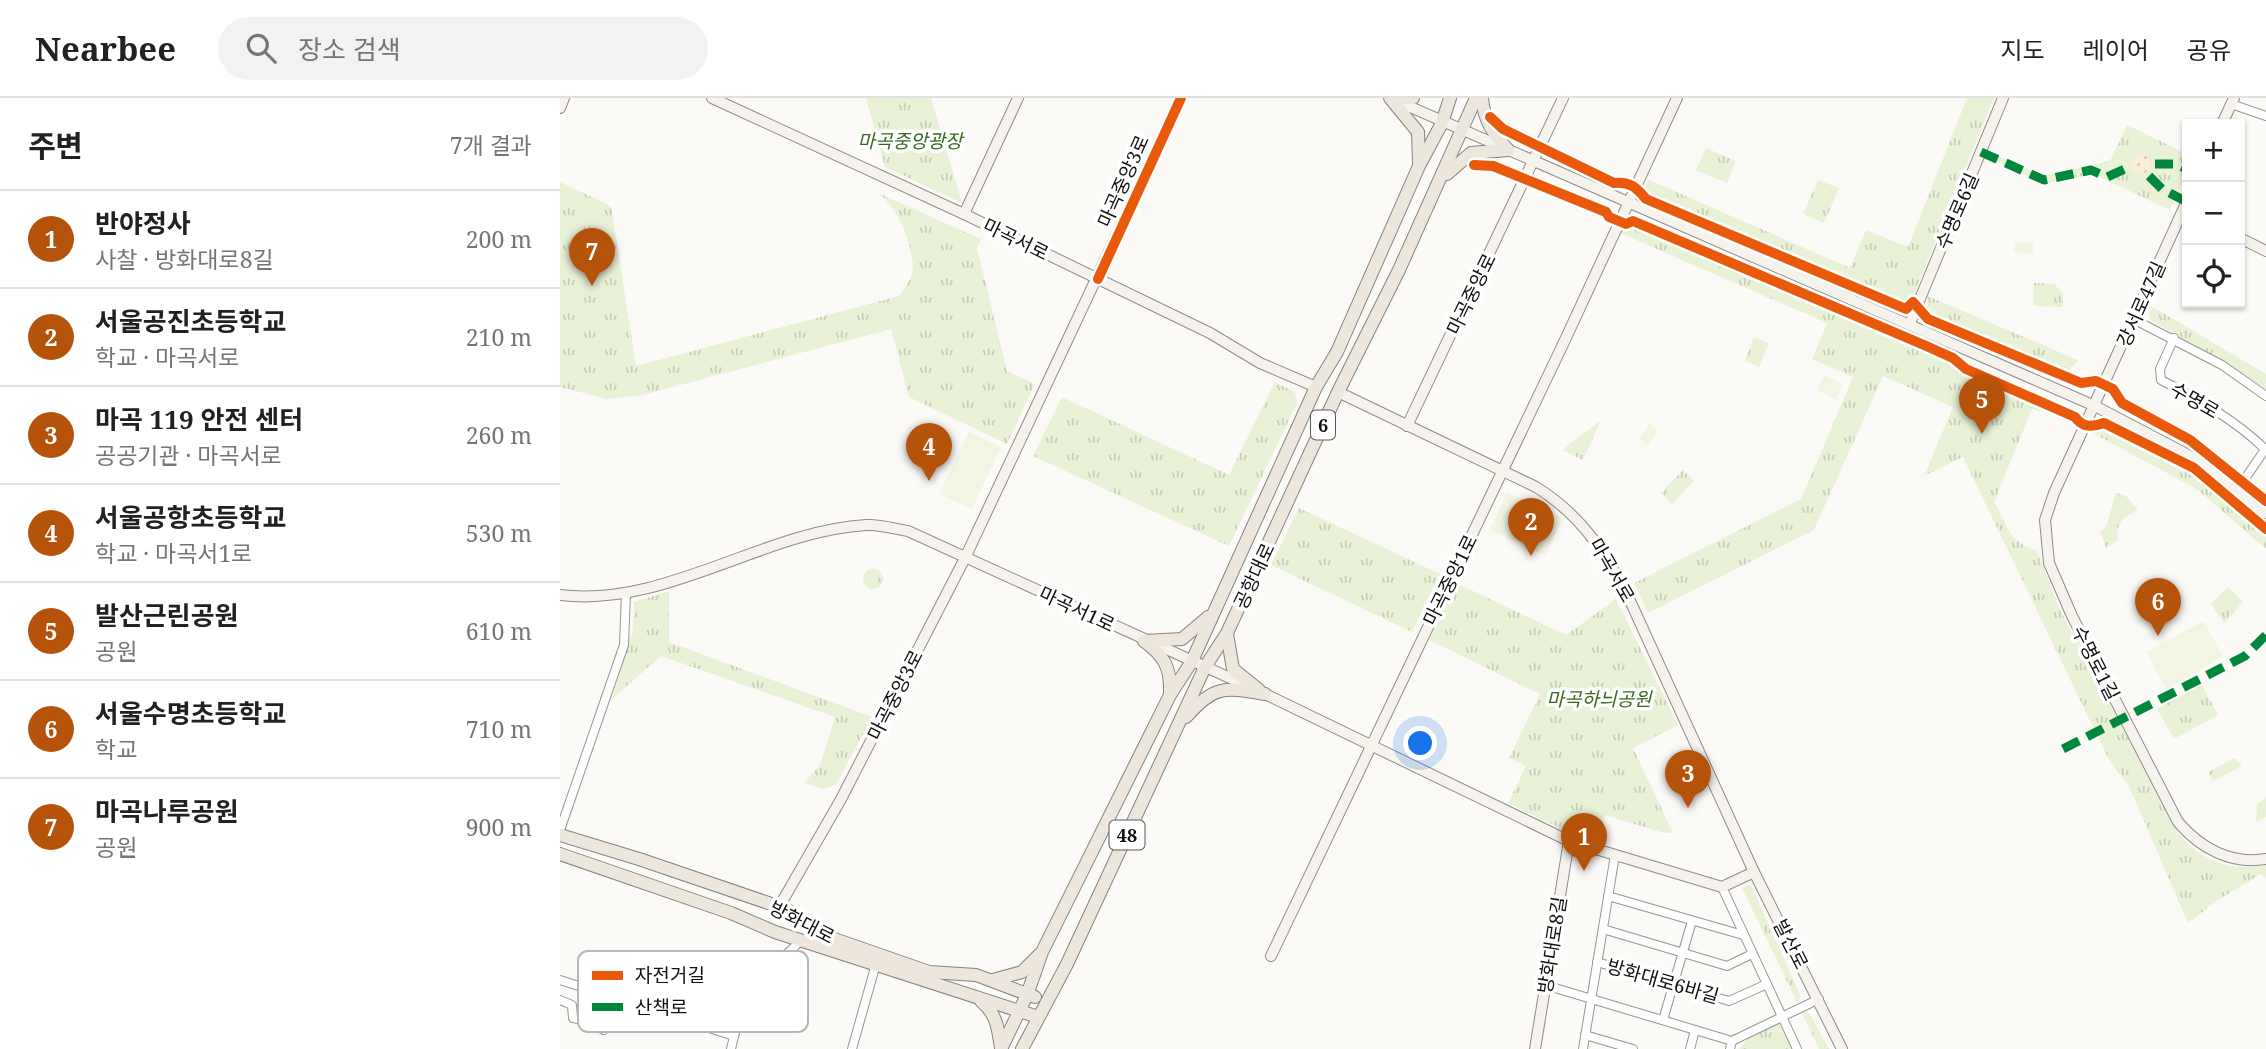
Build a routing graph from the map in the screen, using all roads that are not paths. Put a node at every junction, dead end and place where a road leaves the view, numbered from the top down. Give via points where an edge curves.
1 (564, 98) edge
2 (712, 98) edge
3 (1018, 98) edge
4 (1181, 98) edge
5 (1390, 98) edge
6 (1396, 98) edge
7 (1413, 98) edge
8 (1450, 98) edge
9 (1476, 98) edge
10 (1482, 98) edge
11 (1563, 98) edge
12 (1677, 98) edge
13 (2003, 98) edge
14 (2232, 101) edge
15 (560, 108) edge
16 (2266, 116) edge
17 (2224, 119) edge
18 (1442, 123) junction
19 (1460, 130) junction
20 (1508, 150) junction
21 (1534, 161) junction
22 (1419, 166) junction
23 (1440, 182) junction
24 (1629, 202) junction
25 (964, 214) junction
26 (2182, 217) edge
27 (2245, 240) edge
28 (2266, 251) edge
29 (1098, 279) junction
30 (2135, 320) junction
31 (1910, 323) junction
32 (2174, 338) junction
33 (1316, 387) junction
34 (1338, 392) junction
35 (2266, 396) edge
36 (2095, 406) junction
37 (1407, 426) junction
38 (2266, 449) edge
39 (1502, 471) junction
40 (2238, 489) junction
41 (2266, 513) edge
42 (965, 558) junction
43 (626, 593) junction
44 (560, 595) edge
45 (1215, 609) junction
46 (1227, 633) junction
47 (1144, 640) junction
48 (1192, 661) junction
49 (1205, 667) junction
50 (1265, 694) junction
51 (1170, 695) junction
52 (1178, 726) junction
53 (1372, 744) junction
54 (560, 830) edge
55 (560, 835) edge
56 (1569, 841) junction
57 (560, 854) edge
58 (1615, 855) junction
59 (2266, 859) edge
60 (1755, 872) junction
61 (1722, 887) junction
62 (1608, 896) junction
63 (779, 907) junction
64 (1692, 921) junction
65 (1603, 929) junction
66 (1743, 935) junction
67 (801, 940) junction
68 (789, 951) edge
69 (1042, 952) junction
70 (1683, 953) junction
71 (1752, 954) junction
72 (1271, 956) dead end
73 (1597, 962) junction
74 (876, 964) junction
75 (560, 980) edge
76 (993, 980) junction
77 (1767, 984) junction
78 (1545, 985) junction
79 (1673, 985) junction
80 (578, 986) edge
81 (1027, 995) junction
82 (976, 996) junction
83 (1591, 998) junction
84 (1819, 999) junction
85 (560, 1000) edge
86 (1046, 1000) junction
87 (1020, 1010) junction
88 (1038, 1017) junction
89 (1783, 1017) junction
90 (578, 1019) edge
91 (1663, 1020) junction
92 (1696, 1030) junction
93 (725, 1032) edge
94 (735, 1032) edge
95 (734, 1035) junction
96 (1585, 1035) junction
97 (1731, 1045) edge
98 (1001, 1048) edge
99 (731, 1049) edge
100 (852, 1049) edge
101 (1022, 1049) edge
102 (1535, 1049) edge
103 (1583, 1049) edge
104 (1633, 1049) edge
105 (1690, 1049) edge
106 (1797, 1049) edge
107 (1842, 1049) edge

1 - 15 street
2 - 25 street, 마곡서로
3 - 25 street
4 - 29 street, 마곡중앙3로
5 - 18 street
5 - 22 main road via 1418,132
6 - 7 main road
8 - 18 main road, 공항대로 / 6
9 - 19 main road, 공항대로 / 6
10 - 20 main road via 1485,120
11 - 21 street, 마곡중앙로
12 - 24 street, 마곡중앙1로
13 - 31 street, 수명로6길
14 - 16 street
14 - 17 street
18 - 19 street
18 - 22 main road, 공항대로 / 6
19 - 20 street
19 - 23 main road, 공항대로 / 6
20 - 21 street
20 - 23 main road via 1471,153
21 - 24 street
21 - 37 street, 마곡중앙로
22 - 33 main road, 공항대로 / 6 via 1337,352
23 - 34 main road, 공항대로 / 6
24 - 31 street
24 - 39 street, 마곡중앙1로
25 - 29 street, 마곡서로
26 - 30 street, 강서로47길
27 - 28 street
29 - 33 street, 마곡서로
29 - 42 street, 마곡중앙3로
30 - 32 street
30 - 36 street, 강서로47길
31 - 36 street
32 - 35 street
32 - 38 street, 수명로 via 2160,369 2161,380 2198,399
33 - 45 main road, 공항대로 / 6
34 - 37 street, 마곡서로
34 - 46 main road, 공항대로 / 6
36 - 40 street via 2194,458
36 - 59 street, 수명로1길 via 2048,510 2049,562 2178,822 2190,836 2222,855
37 - 39 street, 마곡서로
38 - 40 street, 수명로
39 - 53 street, 마곡중앙1로
39 - 60 street, 마곡서로 via 1563,504 1602,550
40 - 41 street
42 - 43 street, 마곡서1로 via 908,531 866,525 808,537
42 - 47 street, 마곡서1로
42 - 63 street, 마곡중앙3로 via 840,801
43 - 44 street, 마곡서1로
43 - 54 street via 624,645
45 - 47 main road via 1182,639
45 - 48 main road, 공항대로 / 6
46 - 49 main road, 공항대로 / 6
46 - 50 main road via 1233,669
47 - 48 street, 마곡서1로
47 - 51 main road via 1168,666
48 - 49 street, 마곡서1로
48 - 51 main road, 공항대로 / 48
49 - 50 street, 마곡서1로
49 - 52 main road, 공항대로 / 48
50 - 52 main road via 1233,688 1216,691
50 - 53 street, 마곡서1로
51 - 69 main road, 공항대로 / 48
52 - 86 main road, 공항대로 / 48
53 - 56 street, 마곡서1로
53 - 72 street, 마곡중앙1로
55 - 63 main road, 방화대로
56 - 58 street
56 - 78 street, 방화대로8길
57 - 67 main road, 방화대로
58 - 61 street
58 - 62 street
60 - 61 street
60 - 84 street, 발산로
61 - 66 street
62 - 64 street
62 - 65 street
63 - 76 main road, 방화대로 via 820,934 929,972
64 - 66 street
64 - 70 street
65 - 70 street, 방화대로6바길
65 - 73 street
66 - 71 street
67 - 68 street
67 - 74 main road, 방화대로
69 - 76 main road via 1022,972
69 - 81 main road, 공항대로 / 48
70 - 71 street, 방화대로6바길 via 1727,966
70 - 79 street
71 - 77 street
73 - 79 street, 방화대로6바길
73 - 83 street
74 - 82 main road, 방화대로
74 - 100 street
75 - 80 street
76 - 81 main road, 방화대로
77 - 79 street, 방화대로6바길 via 1729,1001
77 - 89 street
78 - 83 street
78 - 102 street, 방화대로8길
79 - 91 street
81 - 86 main road, 방화대로
81 - 87 main road, 공항대로 / 48
82 - 87 main road, 방화대로
82 - 98 main road via 992,1010
83 - 91 street
83 - 96 street
84 - 89 street
84 - 107 street, 발산로
85 - 90 street via 572,1005 573,1018
86 - 88 main road, 공항대로 / 48
87 - 88 main road, 방화대로
87 - 98 main road, 공항대로 / 48
88 - 101 main road, 공항대로 / 48
89 - 97 street
89 - 106 street
91 - 92 street
92 - 97 street
92 - 105 street
93 - 95 street
94 - 95 street
95 - 99 street
96 - 103 street
96 - 104 street

